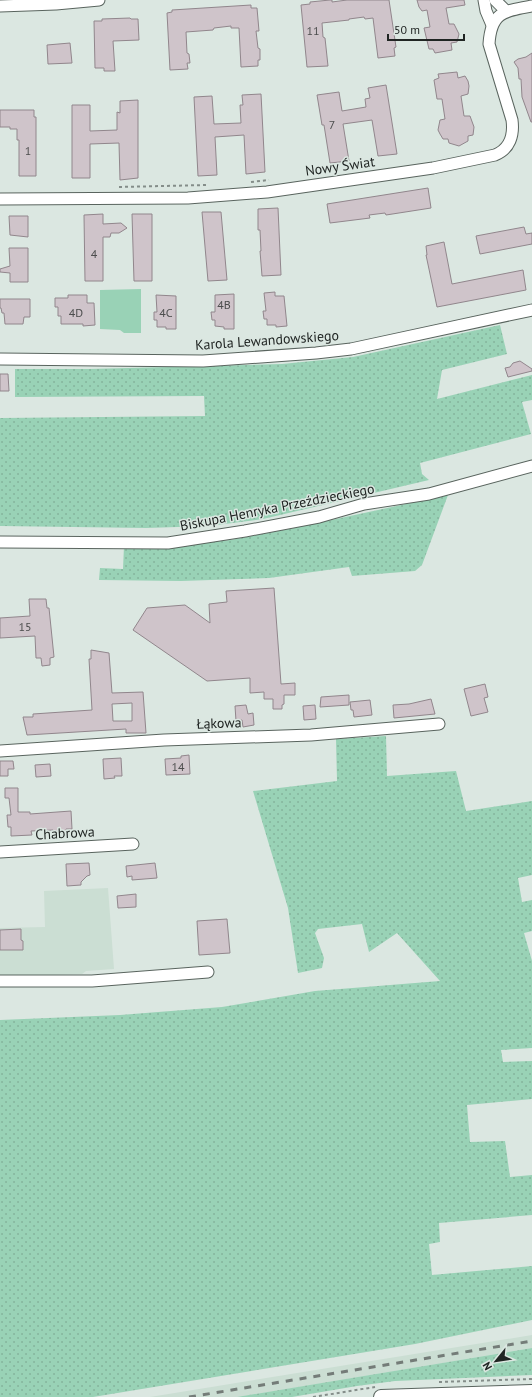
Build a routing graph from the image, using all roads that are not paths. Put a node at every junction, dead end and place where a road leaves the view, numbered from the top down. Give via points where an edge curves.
1 (99, 0) edge
2 (484, 0) edge
3 (495, 0) edge
4 (0, 6) edge
5 (532, 6) edge
6 (506, 11) junction
7 (492, 25) junction
8 (0, 199) edge
9 (532, 310) edge
10 (0, 359) edge
11 (532, 466) edge
12 (0, 542) edge
13 (439, 724) dead end
14 (0, 751) edge
15 (132, 844) dead end
16 (0, 852) edge
17 (208, 972) dead end
18 (0, 981) edge
19 (532, 1392) edge
20 (381, 1397) edge

1 - 4 street
2 - 7 street
3 - 6 street
5 - 6 street
6 - 7 street
7 - 8 street, Nowy Świat via 490,44 513,128 507,146 495,155 268,192 188,198
9 - 10 street, Karola Lewandowskiego via 351,349 316,353 203,361
11 - 12 street, Biskupa Henryka Przeździeckiego via 429,494 364,504 319,517 245,531 168,543
13 - 14 street, Łąkowa via 311,735 164,740
15 - 16 street, Chabrowa
17 - 18 street via 92,980
19 - 20 main road

